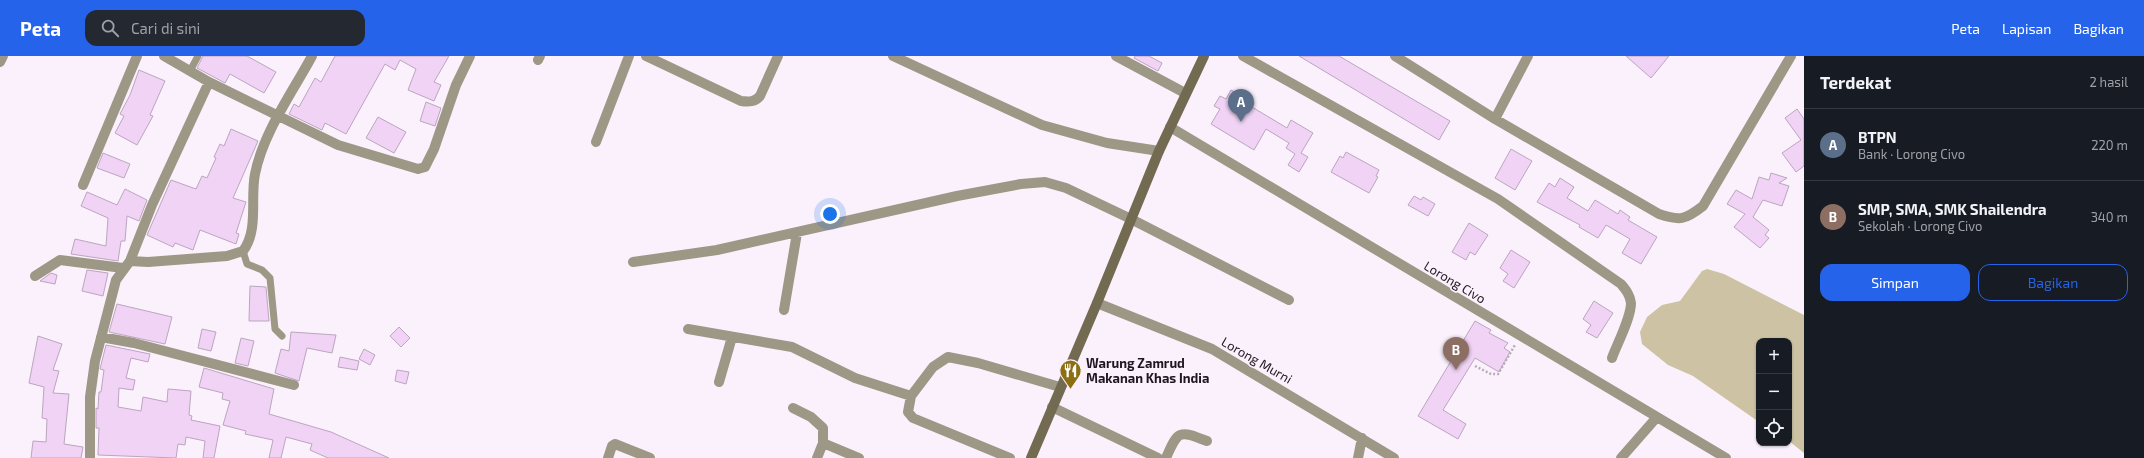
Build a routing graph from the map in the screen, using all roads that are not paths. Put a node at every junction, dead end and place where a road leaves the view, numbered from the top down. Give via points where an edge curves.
1 (3, 56) edge
2 (137, 56) edge
3 (164, 56) edge
4 (198, 56) edge
5 (312, 56) edge
6 (470, 56) edge
7 (629, 56) edge
8 (646, 56) edge
9 (778, 56) edge
10 (893, 56) edge
11 (1116, 56) edge
12 (1204, 56) edge
13 (1243, 56) edge
14 (1395, 56) edge
15 (1528, 56) edge
16 (1791, 56) edge
17 (0, 62) edge
18 (190, 71) junction
19 (209, 82) junction
20 (1185, 93) junction
21 (278, 117) junction
22 (1495, 119) junction
23 (1170, 127) junction
24 (596, 142) dead end
25 (1159, 151) junction
26 (83, 185) dead end
27 (1131, 219) junction
28 (796, 233) junction
29 (243, 252) junction
30 (633, 262) dead end
31 (127, 265) junction
32 (35, 276) dead end
33 (1289, 300) dead end
34 (1097, 303) junction
35 (784, 310) dead end
36 (688, 329) dead end
37 (282, 336) dead end
38 (101, 337) junction
39 (732, 337) junction
40 (1612, 358) dead end
41 (719, 382) dead end
42 (294, 385) dead end
43 (1060, 387) junction
44 (911, 396) junction
45 (1052, 407) junction
46 (793, 408) dead end
47 (1657, 417) junction
48 (1362, 438) junction
49 (1207, 441) dead end
50 (823, 443) junction
51 (90, 458) edge
52 (608, 458) edge
53 (650, 458) edge
54 (817, 458) edge
55 (859, 458) edge
56 (1010, 458) edge
57 (1031, 458) edge
58 (1158, 458) edge
59 (1166, 458) edge
60 (1358, 458) edge
61 (1394, 458) edge
62 (1621, 458) edge
63 (1726, 458) edge

1 - 17 street
2 - 26 street
3 - 18 street
4 - 18 lane
5 - 21 street
6 - 21 street via 456,85 434,149 427,165 421,169 338,145
7 - 24 street
8 - 9 street via 748,102 758,98 763,91
10 - 25 street via 1042,125 1107,144
11 - 20 street
12 - 20 main road
13 - 40 street via 1498,198 1621,284 1628,293 1631,303
14 - 22 street
15 - 22 street
16 - 22 street via 1703,206 1683,219 1672,219 1659,214
18 - 19 street
19 - 21 street
19 - 31 street
20 - 23 main road
21 - 29 street via 257,164 250,237
23 - 25 main road
23 - 47 street, Lorong Civo
25 - 27 main road
27 - 28 street via 1058,185 1035,182 957,196
27 - 33 street
27 - 34 main road
28 - 30 street via 717,250
28 - 35 street
29 - 31 street via 227,256
29 - 37 lane via 247,264 262,270 270,278 276,329
31 - 32 street via 60,260
31 - 38 street via 116,280
34 - 43 main road
34 - 48 street, Lorong Murni via 1212,349
36 - 39 street
38 - 42 street via 227,366
38 - 51 street via 90,397
39 - 41 street
39 - 44 street via 792,347 855,378
43 - 44 street via 951,357 938,362
43 - 45 main road
44 - 56 street via 908,412 913,418
45 - 57 main road
45 - 58 street
46 - 50 street via 812,417 821,425 824,431
47 - 62 street
47 - 63 street, Lorong Civo
48 - 60 street
48 - 61 street, Lorong Murni
49 - 59 street via 1186,433 1180,434
50 - 54 street
50 - 55 street
52 - 53 street via 615,444

